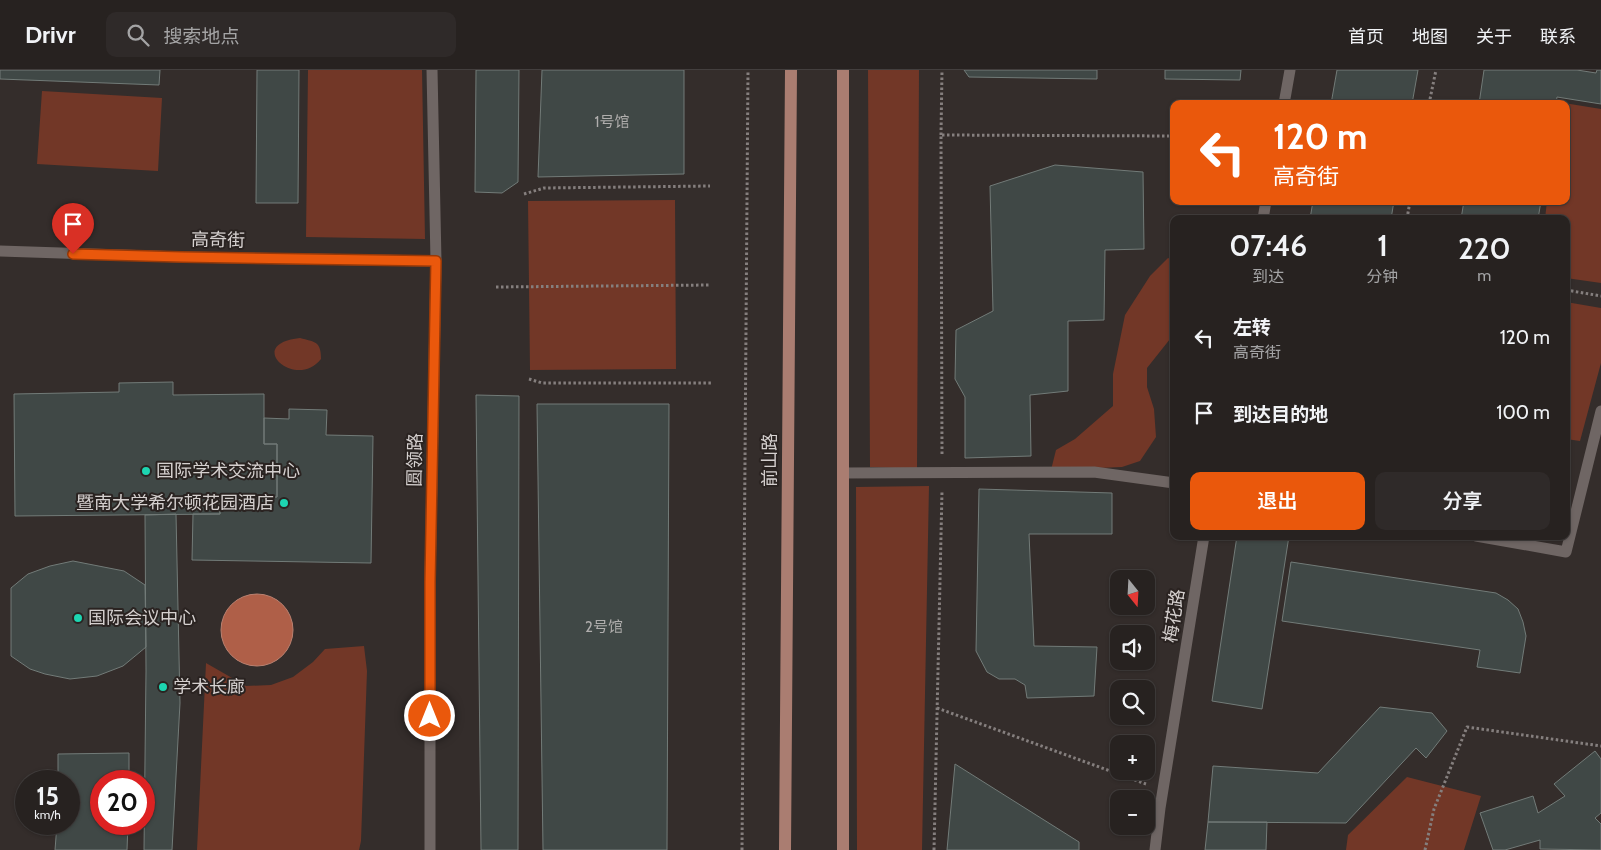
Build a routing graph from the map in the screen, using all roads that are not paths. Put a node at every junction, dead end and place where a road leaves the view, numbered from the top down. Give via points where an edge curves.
1 (432, 70) edge
2 (791, 70) edge
3 (843, 70) edge
4 (1290, 70) edge
5 (1285, 100) edge
6 (0, 251) edge
7 (436, 261) junction
8 (1601, 411) edge
9 (843, 473) junction
10 (1170, 482) edge
11 (1570, 536) edge
12 (1203, 540) edge
13 (1498, 540) edge
14 (1569, 540) edge
15 (430, 850) edge
16 (785, 850) edge
17 (843, 850) edge
18 (1155, 850) edge

1 - 7 lane, 圆领路
2 - 16 main road, 前山路
3 - 9 main road
4 - 5 lane
6 - 7 lane, 高奇街
7 - 15 lane, 圆领路 via 430,582
8 - 11 lane
9 - 10 lane via 1094,472
9 - 17 main road
12 - 18 lane, 梅花路
13 - 14 lane via 1566,552

